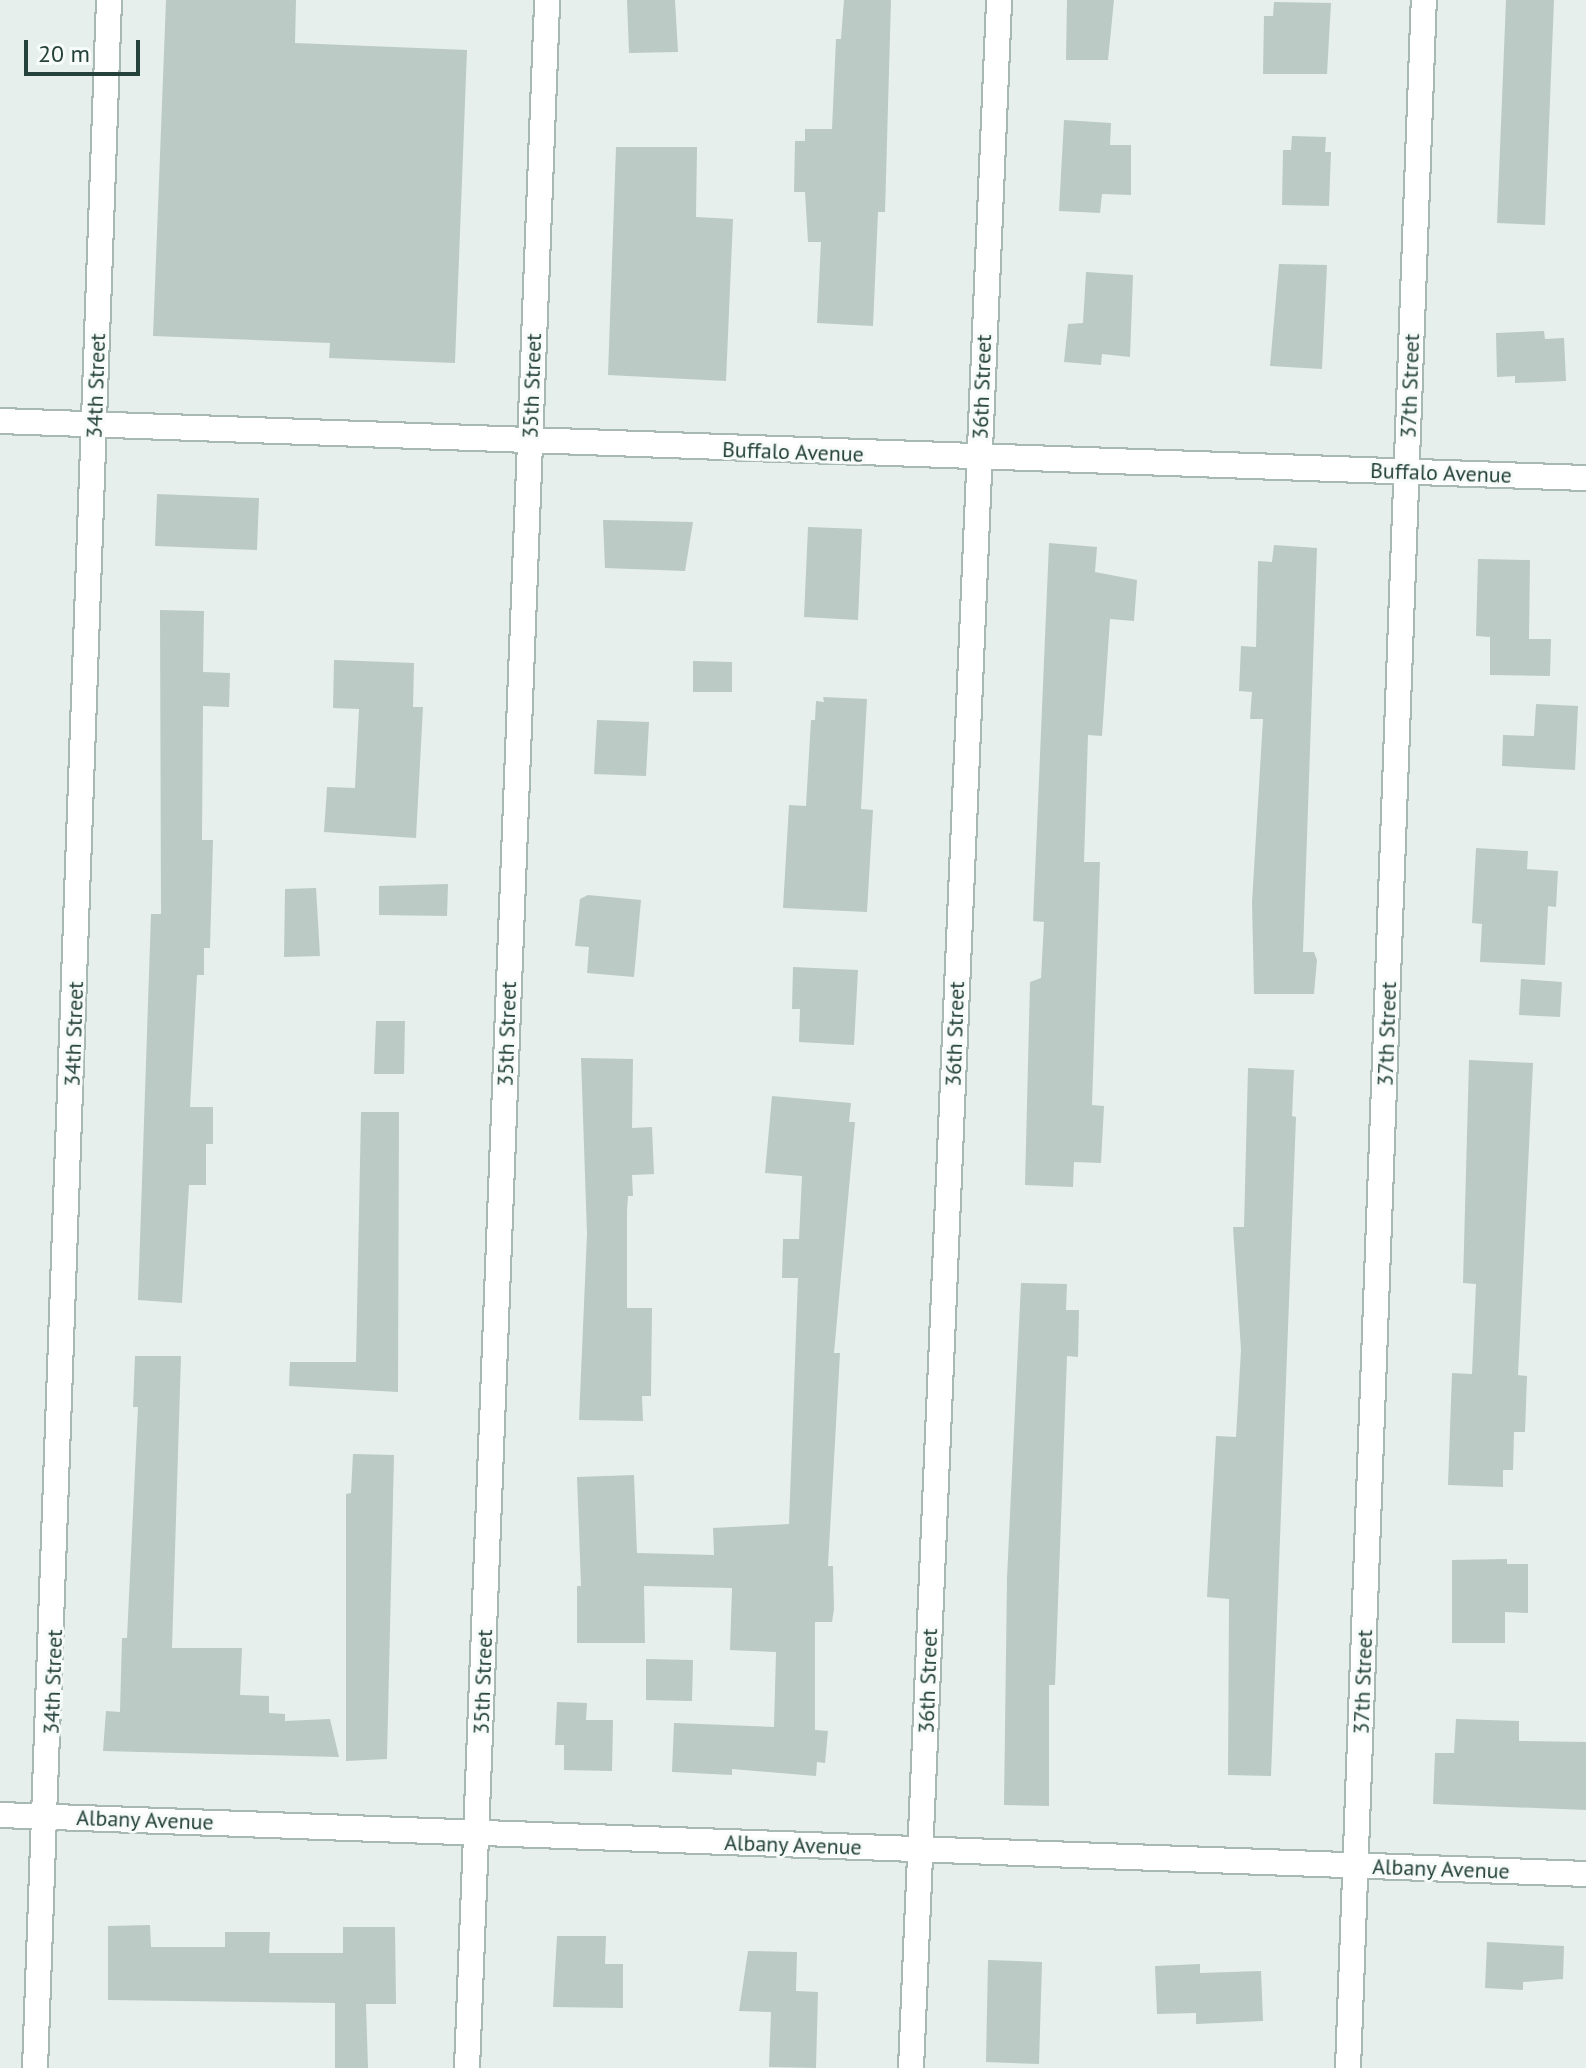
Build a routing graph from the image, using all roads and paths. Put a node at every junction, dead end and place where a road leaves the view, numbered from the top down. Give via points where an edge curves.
1 (109, 0) edge
2 (547, 0) edge
3 (999, 0) edge
4 (1424, 0) edge
5 (0, 421) edge
6 (95, 424) junction
7 (530, 443) junction
8 (979, 459) junction
9 (1407, 472) junction
10 (1586, 478) edge
11 (0, 1815) edge
12 (48, 1817) junction
13 (478, 1833) junction
14 (921, 1849) junction
15 (1357, 1866) junction
16 (1586, 1874) edge
17 (35, 2068) edge
18 (467, 2068) edge
19 (911, 2068) edge
20 (1348, 2068) edge

1 - 6 street, 34th Street
2 - 7 street, 35th Street
3 - 8 street, 36th Street
4 - 9 street, 37th Street
5 - 6 street, Buffalo Avenue
6 - 7 street, Buffalo Avenue
6 - 12 street, 34th Street
7 - 8 street, Buffalo Avenue
7 - 13 street, 35th Street
8 - 9 street, Buffalo Avenue
8 - 14 street, 36th Street
9 - 10 street, Buffalo Avenue
9 - 15 street, 37th Street
11 - 12 street, Albany Avenue
12 - 13 street, Albany Avenue
12 - 17 street, 34th Street
13 - 14 street, Albany Avenue
13 - 18 street, 35th Street
14 - 15 street, Albany Avenue
14 - 19 street, 36th Street
15 - 16 street, Albany Avenue
15 - 20 street, 37th Street

